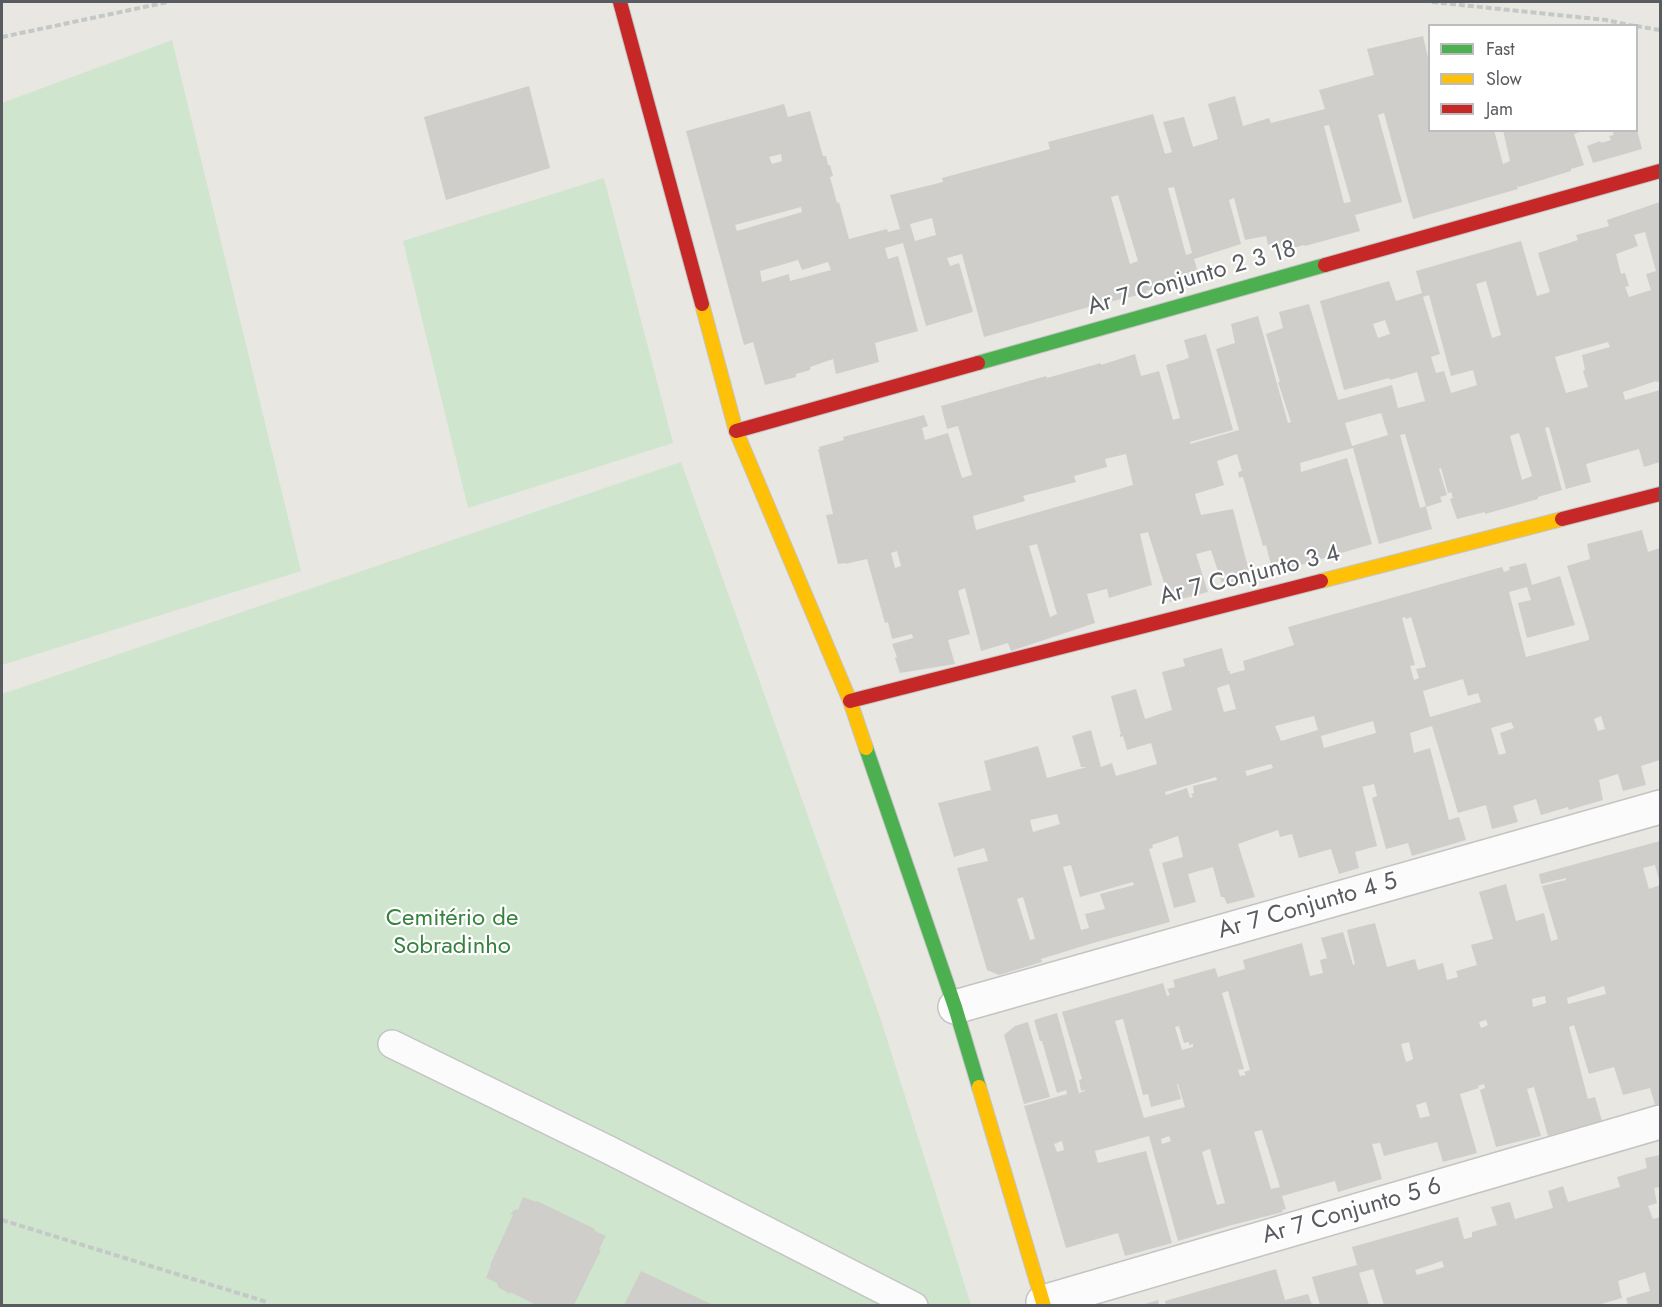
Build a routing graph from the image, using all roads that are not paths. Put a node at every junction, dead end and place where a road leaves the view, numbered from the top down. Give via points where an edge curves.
1 (620, 2) edge
2 (1660, 171) edge
3 (736, 431) junction
4 (1660, 494) edge
5 (850, 701) junction
6 (1660, 807) edge
7 (955, 1006) junction
8 (392, 1044) dead end
9 (1660, 1122) edge
10 (1043, 1304) edge
11 (914, 1305) edge

1 - 3 street
2 - 3 street, Ar 7 Conjunto 2 3 18
3 - 5 street
4 - 5 street, Ar 7 Conjunto 3 4
5 - 7 street
6 - 7 street, Ar 7 Conjunto 4 5
7 - 10 street
8 - 11 lane
9 - 10 street, Ar 7 Conjunto 5 6

